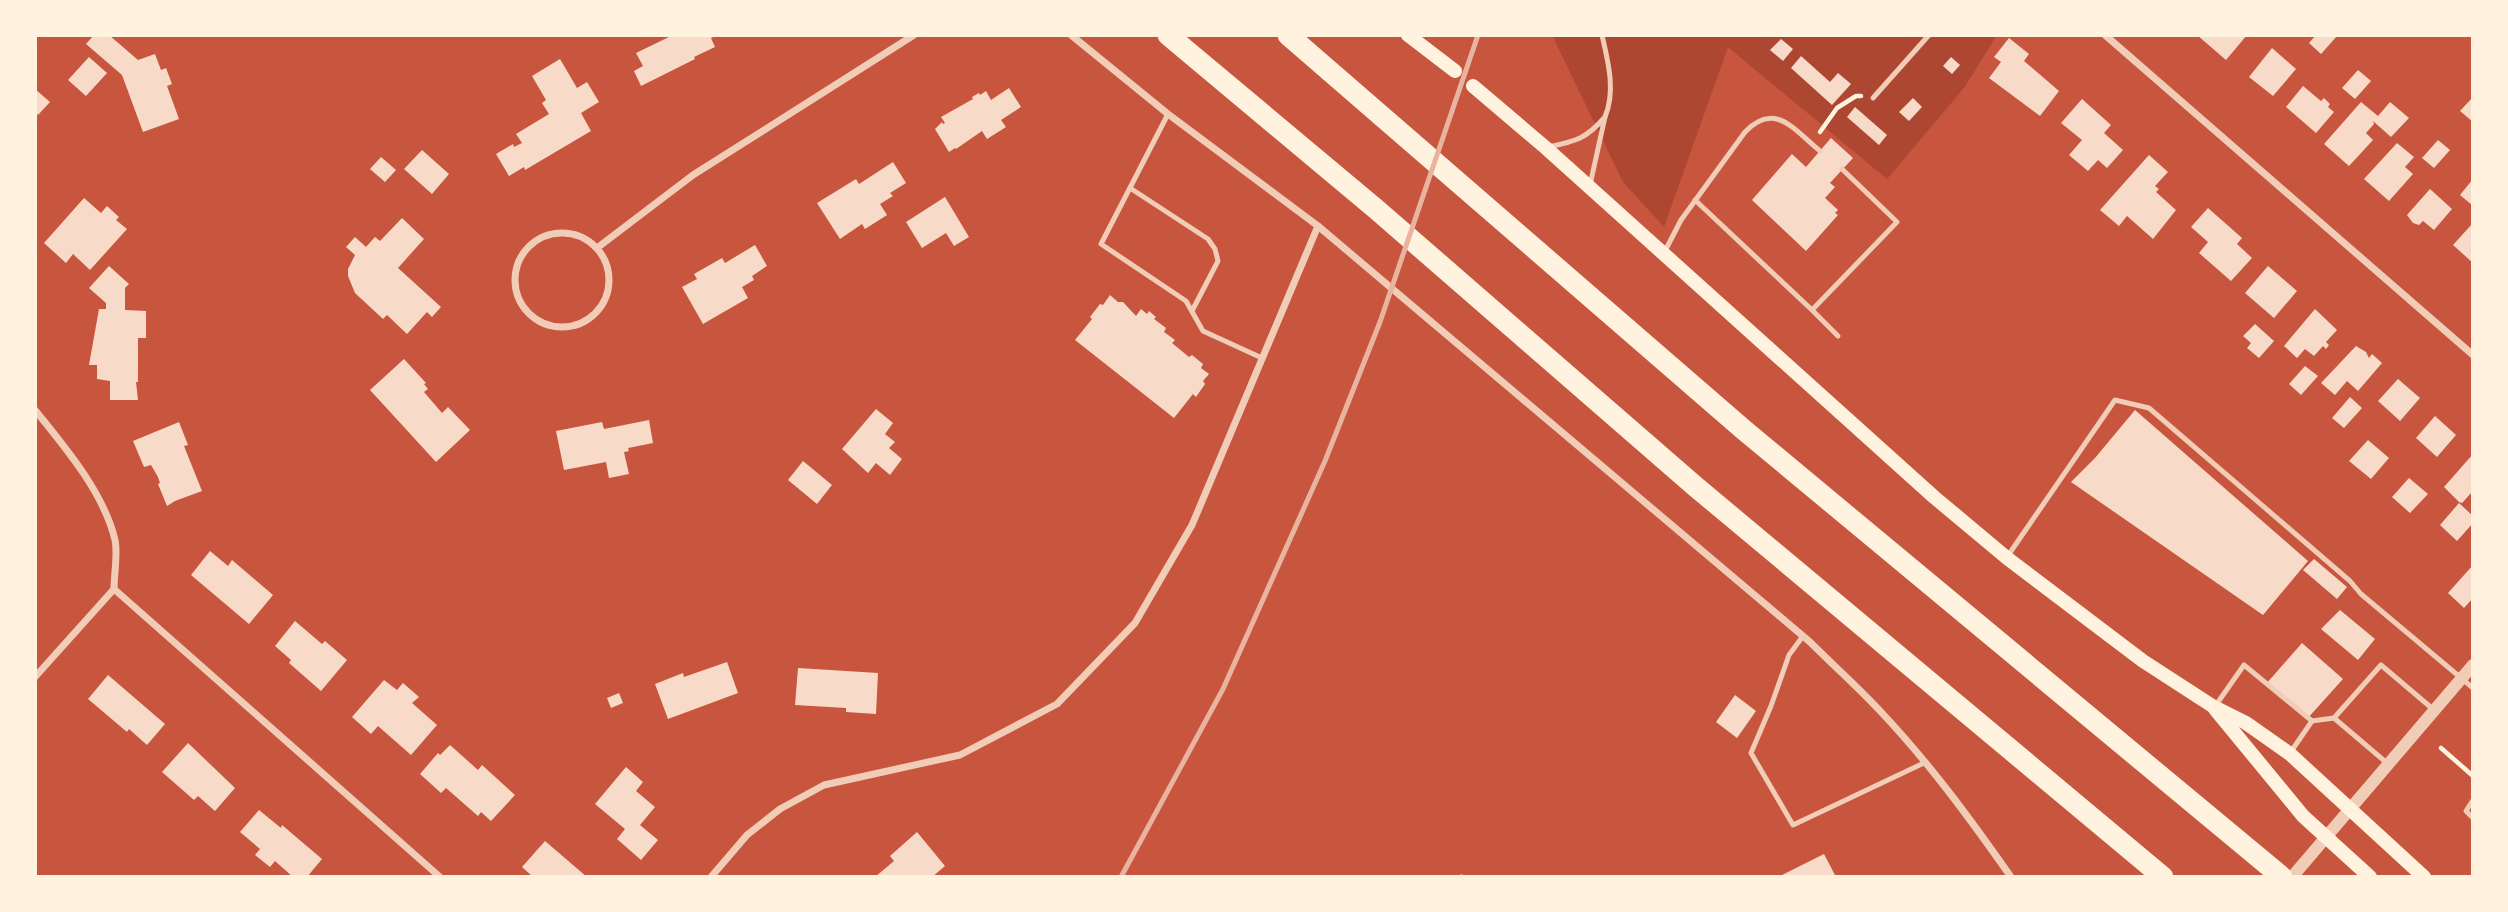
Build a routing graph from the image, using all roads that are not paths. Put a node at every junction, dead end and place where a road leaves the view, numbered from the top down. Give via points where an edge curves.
1 (914, 35) edge
2 (1071, 35) edge
3 (1168, 35) edge
4 (1287, 35) edge
5 (1408, 35) edge
6 (1602, 35) edge
7 (1929, 35) edge
8 (2105, 35) edge
9 (1455, 71) dead end
10 (1473, 86) dead end
11 (1873, 98) road end
12 (1168, 114) junction
13 (1605, 117) junction
14 (1546, 148) junction
15 (1820, 151) road end
16 (1842, 169) dead end
17 (1130, 188) junction
18 (1590, 188) junction
19 (1695, 200) junction
20 (1318, 226) junction
21 (597, 248) junction
22 (1663, 254) junction
23 (1812, 310) junction
24 (1192, 311) junction
25 (1838, 336) dead end
26 (2473, 355) edge
27 (1262, 358) junction
28 (35, 410) edge
29 (2007, 558) junction
30 (114, 589) junction
31 (1803, 636) junction
32 (2467, 671) edge
33 (35, 677) edge
34 (2473, 688) edge
35 (2214, 707) junction
36 (2434, 710) junction
37 (2334, 718) junction
38 (2312, 721) junction
39 (2290, 754) junction
40 (1926, 762) junction
41 (2388, 764) junction
42 (2473, 800) edge
43 (2350, 810) junction
44 (2473, 818) edge
45 (2327, 837) junction
46 (440, 877) edge
47 (710, 877) edge
48 (2011, 877) edge
49 (2162, 877) edge
50 (2282, 877) edge
51 (2292, 877) edge
52 (2371, 877) edge
53 (2424, 877) edge

1 - 21 street via 693,175
2 - 12 street
3 - 49 highway
4 - 50 highway via 1755,439
5 - 9 main road
6 - 13 lane via 1611,92
7 - 11 lane
8 - 26 street
10 - 14 main road
12 - 17 lane
12 - 20 street
13 - 14 lane via 1580,140
13 - 18 lane
14 - 18 main road
15 - 19 lane via 1776,117 1766,117 1745,132
16 - 23 lane via 1897,222
17 - 24 lane via 1208,239 1215,249 1218,261
17 - 24 lane via 1101,244 1186,301
18 - 22 main road
19 - 22 lane
19 - 23 lane
20 - 27 street
20 - 31 street
21 - 21 street via 578,236 556,233 530,246 520,257 515,279 519,301 528,313 556,327 588,320 600,309 609,278
22 - 29 main road
23 - 25 lane
24 - 27 lane via 1203,331
27 - 47 street via 1192,525 1135,623 1057,704 960,755 824,786 780,808 747,835
28 - 30 street via 96,493 116,541
29 - 32 lane via 2115,400 2149,408 2361,594
29 - 35 main road via 2143,661
30 - 33 street
30 - 46 street
31 - 40 street
31 - 40 lane via 1789,655 1751,753 1793,825
32 - 34 lane
32 - 36 street
35 - 38 lane via 2244,664
35 - 39 main road
35 - 45 main road via 2303,816
36 - 37 lane via 2381,665
36 - 41 street
37 - 38 lane
37 - 41 lane
38 - 39 lane
39 - 43 main road
40 - 48 street
41 - 43 street
42 - 44 lane via 2466,811
43 - 45 street
43 - 53 main road
45 - 51 street
45 - 52 main road

